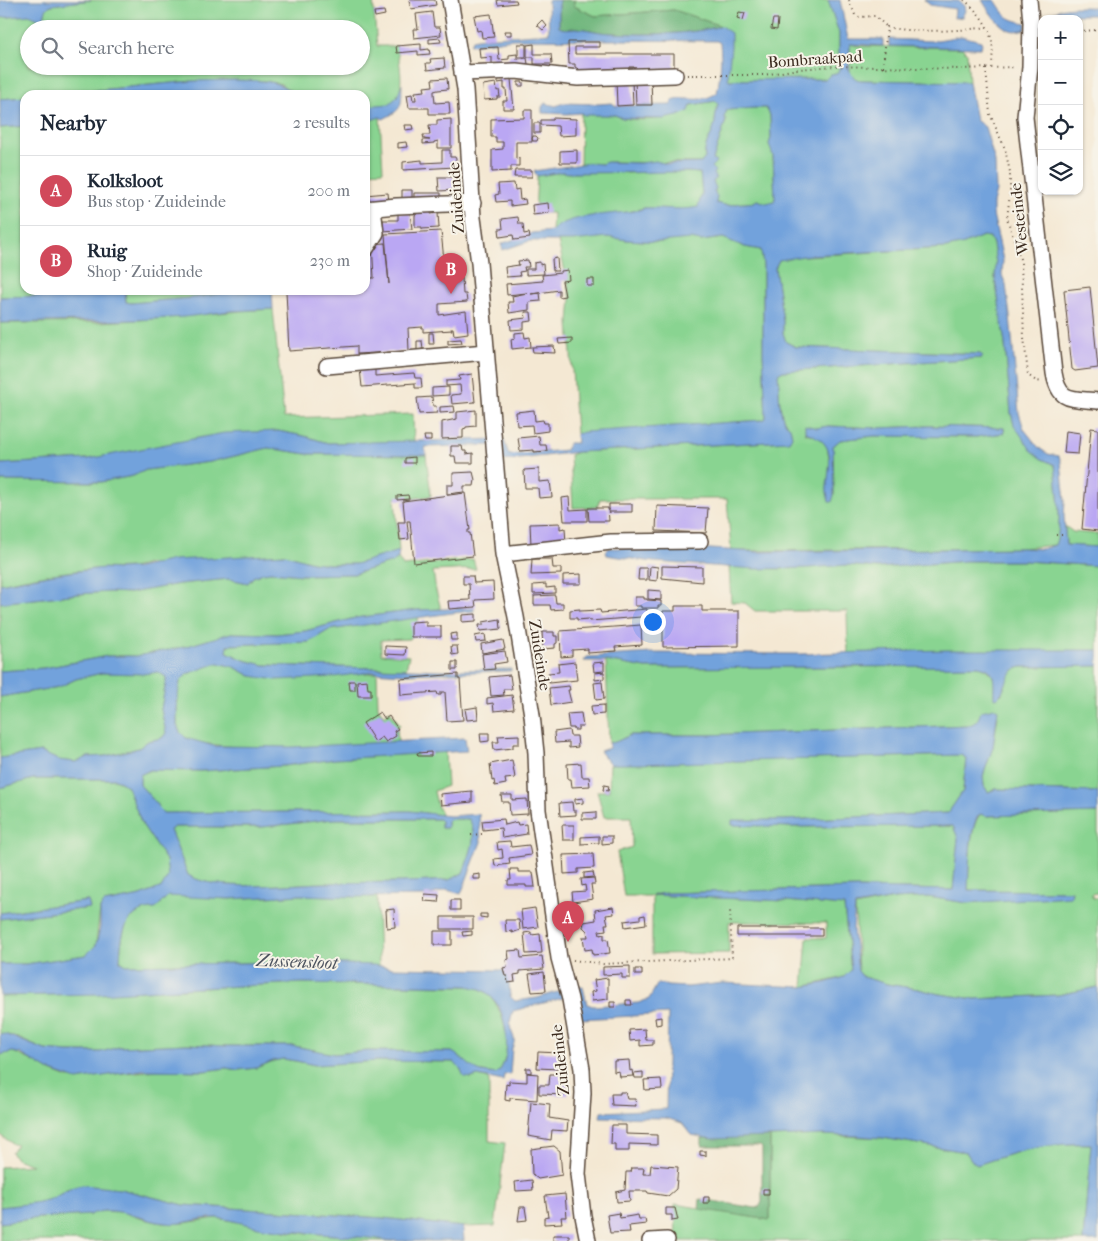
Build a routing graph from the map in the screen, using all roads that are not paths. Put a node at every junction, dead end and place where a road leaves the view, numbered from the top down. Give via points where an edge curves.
1 (450, 0) edge
2 (1030, 2) edge
3 (462, 73) junction
4 (675, 75) road end
5 (472, 203) junction
6 (370, 209) edge
7 (370, 212) edge
8 (370, 242) edge
9 (486, 352) junction
10 (327, 366) dead end
11 (1098, 402) edge
12 (700, 542) dead end
13 (503, 554) junction
14 (667, 1240) edge
15 (588, 1241) edge
16 (650, 1241) edge

1 - 3 street, Zuideinde
2 - 11 street, Westeinde via 1030,67 1025,117 1058,388 1068,398
3 - 4 street via 516,72 578,78
3 - 5 street, Zuideinde
5 - 6 street
5 - 9 street, Zuideinde
7 - 8 street via 376,233
9 - 10 street
9 - 13 street, Zuideinde
12 - 13 street via 611,542
13 - 15 street, Zuideinde via 532,715 538,810 560,958 582,1069 578,1174
14 - 16 street

